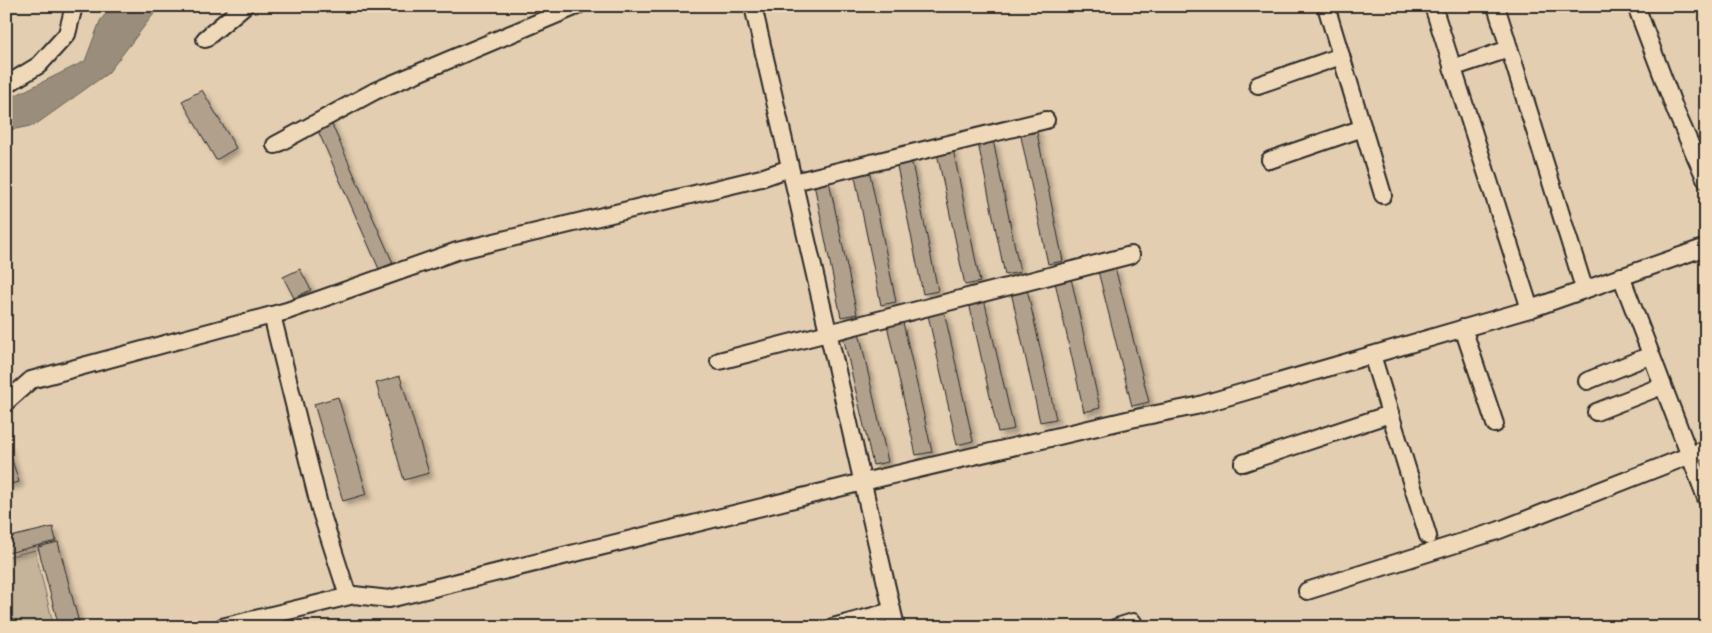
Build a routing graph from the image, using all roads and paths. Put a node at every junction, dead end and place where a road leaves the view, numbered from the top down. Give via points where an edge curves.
1 (74, 6) edge
2 (244, 6) edge
3 (577, 6) edge
4 (752, 6) edge
5 (1326, 6) edge
6 (1433, 6) edge
7 (1496, 6) edge
8 (1636, 6) edge
9 (205, 40) dead end
10 (1509, 49) junction
11 (1341, 56) junction
12 (1452, 68) junction
13 (6, 85) edge
14 (1258, 85) dead end
15 (1046, 120) dead end
16 (1363, 128) junction
17 (275, 145) dead end
18 (1270, 160) dead end
19 (792, 175) junction
20 (1706, 180) edge
21 (1383, 195) dead end
22 (1706, 247) edge
23 (1131, 255) dead end
24 (1621, 276) junction
25 (1584, 288) junction
26 (1530, 309) junction
27 (272, 316) junction
28 (1464, 328) junction
29 (829, 334) junction
30 (1372, 355) junction
31 (1650, 355) junction
32 (719, 361) dead end
33 (1587, 381) dead end
34 (1662, 386) junction
35 (6, 402) edge
36 (1596, 412) dead end
37 (1390, 414) junction
38 (1495, 424) dead end
39 (1706, 449) edge
40 (1689, 456) junction
41 (1243, 463) dead end
42 (862, 482) junction
43 (1706, 498) edge
44 (1428, 536) dead end
45 (1308, 590) dead end
46 (348, 596) junction
47 (894, 619) edge
48 (222, 627) edge
49 (833, 627) edge
50 (1117, 627) edge
51 (1134, 627) edge

1 - 13 street via 66,34 56,47 39,65
2 - 9 street
3 - 17 street via 375,91
4 - 19 street
5 - 11 street
6 - 12 street
7 - 10 street
8 - 20 street
10 - 12 street
10 - 25 street
11 - 14 street
11 - 16 street
12 - 26 street
15 - 19 street
16 - 18 street
16 - 21 street
19 - 27 street via 752,180 456,251
19 - 29 street
22 - 24 street
23 - 29 street
24 - 25 street
24 - 31 street
25 - 26 street
26 - 28 street
27 - 35 street via 31,380
27 - 46 street via 320,509
28 - 30 street
28 - 38 street
29 - 32 street
29 - 42 street
30 - 37 street
30 - 42 street via 1196,406
31 - 33 street
31 - 34 street
34 - 36 street
34 - 40 street
37 - 41 street
37 - 44 street
39 - 40 street
40 - 43 street
40 - 45 street via 1497,531
42 - 46 street via 389,599
42 - 47 street
46 - 48 street
47 - 49 street
50 - 51 street via 1133,622

